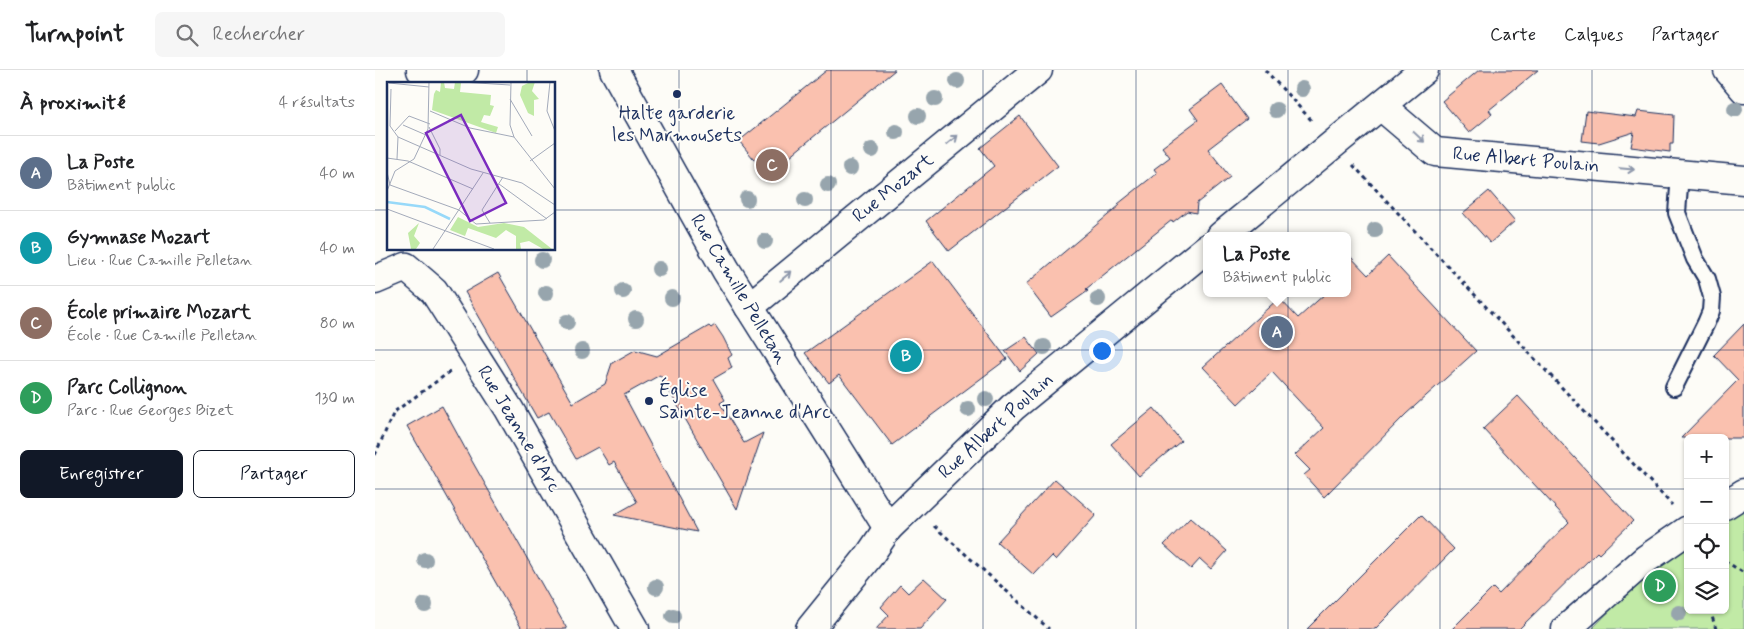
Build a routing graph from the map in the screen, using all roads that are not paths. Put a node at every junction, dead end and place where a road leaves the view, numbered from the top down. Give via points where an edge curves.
1 (421, 70) edge
2 (464, 70) edge
3 (614, 70) edge
4 (1037, 70) edge
5 (1424, 70) edge
6 (1729, 70) edge
7 (1744, 89) edge
8 (1381, 106) junction
9 (1680, 174) junction
10 (1744, 180) edge
11 (1226, 232) edge
12 (1203, 251) edge
13 (375, 280) edge
14 (749, 307) junction
15 (1674, 388) dead end
16 (1744, 493) edge
17 (1729, 502) edge
18 (1681, 518) edge
19 (888, 528) junction
20 (635, 629) edge
21 (810, 629) edge
22 (1566, 629) edge

1 - 2 street via 444,82
3 - 14 street, Rue Camille Pelletan
14 -> 4 street, Rue Mozart
5 - 8 street
6 - 7 street
8 -> 9 street, Rue Albert Poulain via 1435,152
8 - 11 street
9 - 10 street, Rue Albert Poulain
9 - 15 lane via 1677,214 1712,297 1706,323
12 - 19 street, Rue Albert Poulain via 1013,407
13 - 20 street, Rue Jeanne d'Arc via 406,267 434,292 509,409
14 - 19 street, Rue Camille Pelletan
16 - 17 street
18 - 22 street via 1646,559
19 - 21 street, Rue Albert Poulain

